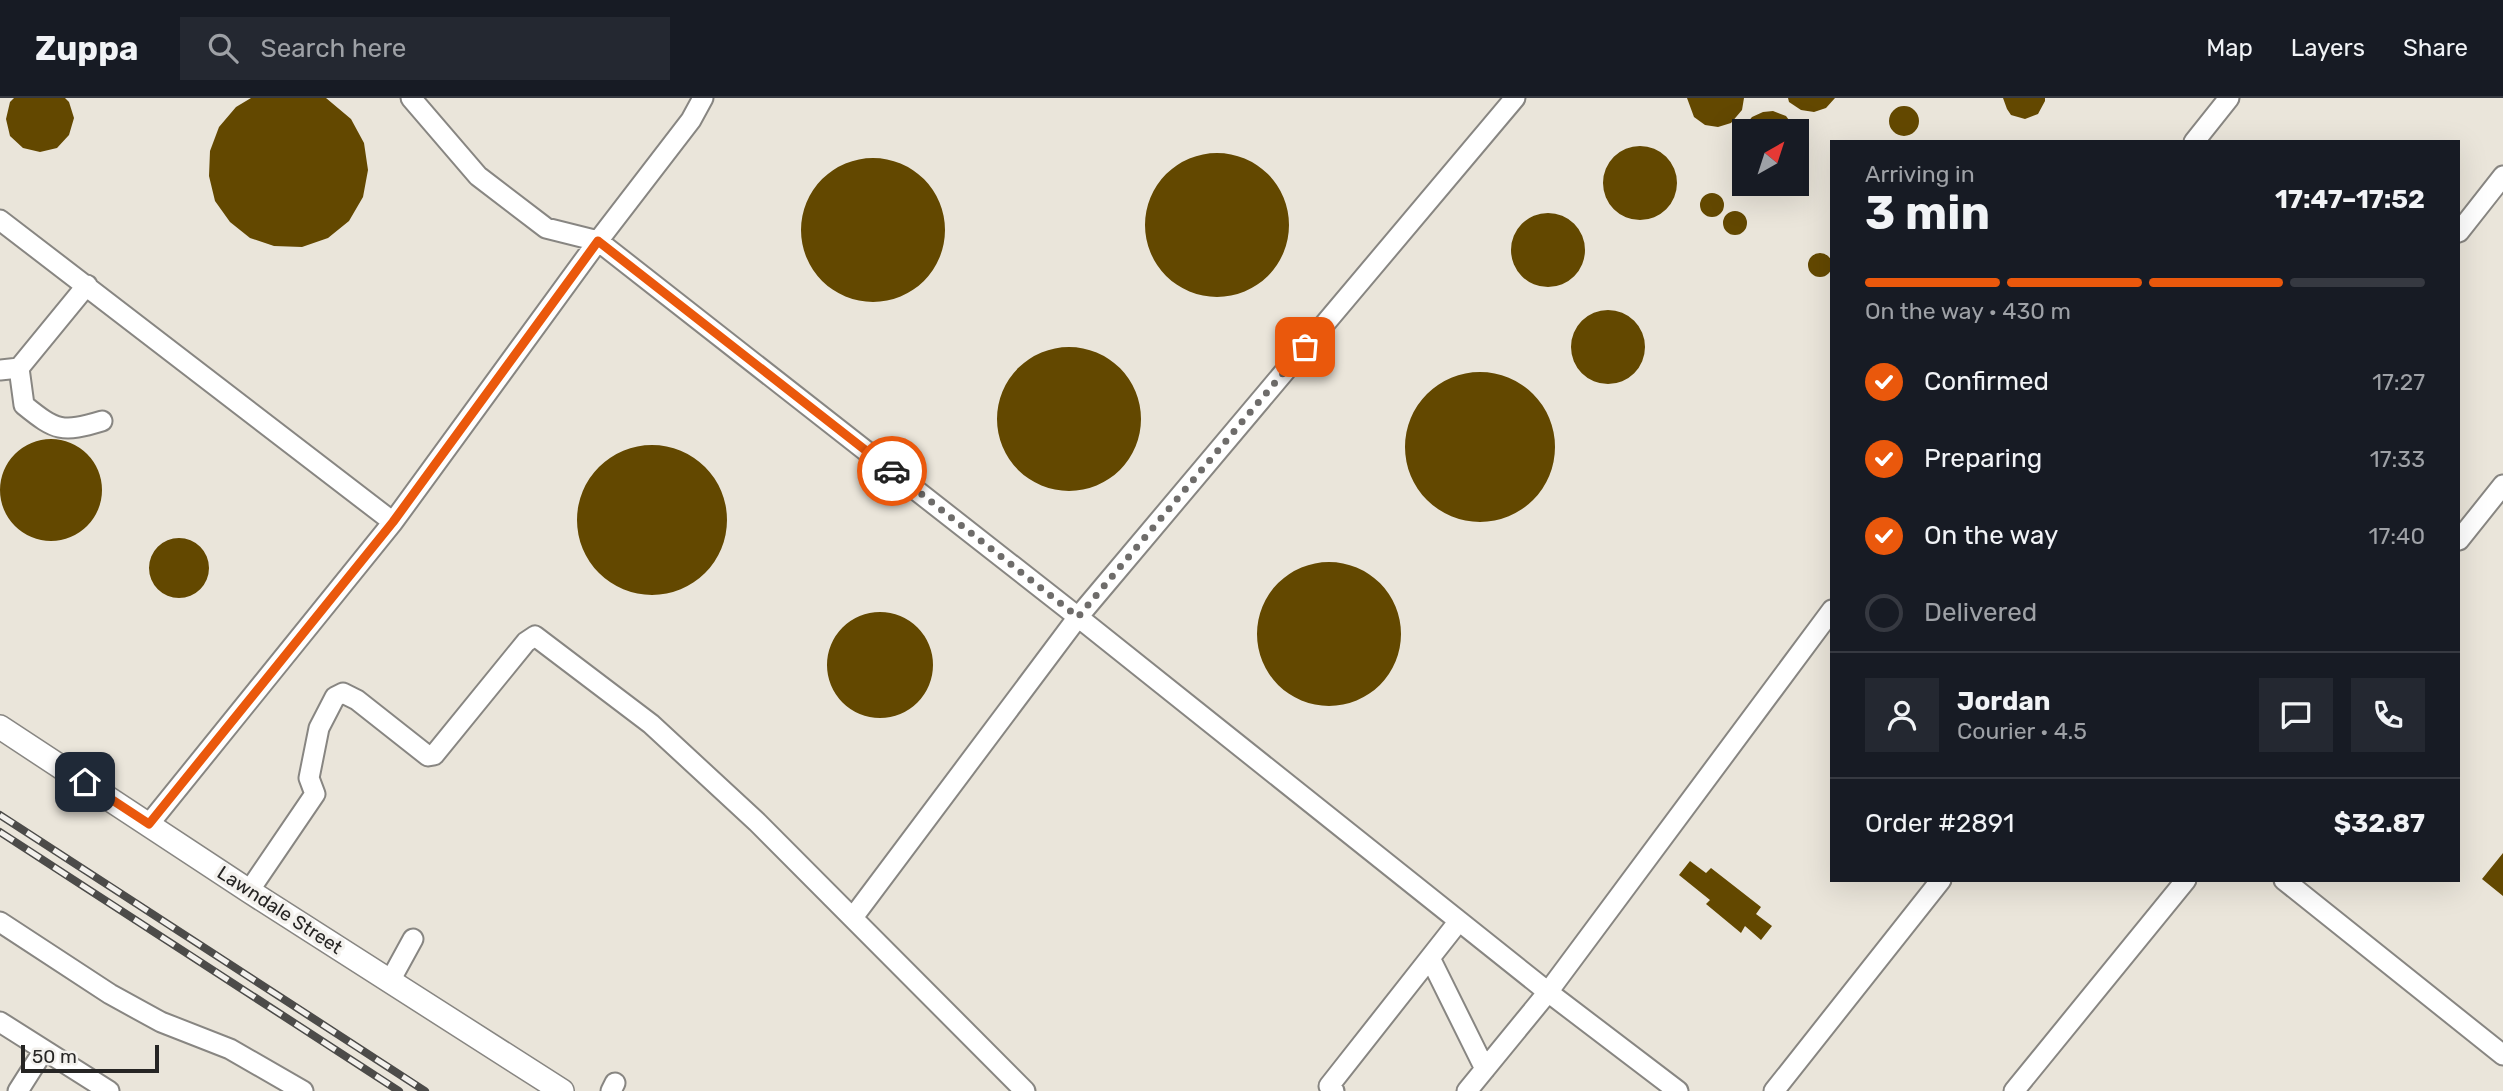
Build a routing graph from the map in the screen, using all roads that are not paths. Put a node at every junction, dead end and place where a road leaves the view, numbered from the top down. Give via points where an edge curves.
1 (411, 98) edge
2 (703, 98) edge
3 (1515, 98) edge
4 (2229, 98) edge
5 (2196, 140) edge
6 (2503, 176) edge
7 (0, 220) edge
8 (2460, 231) edge
9 (598, 241) junction
10 (87, 285) junction
11 (10, 369) edge
12 (102, 421) dead end
13 (2503, 485) edge
14 (393, 522) junction
15 (2460, 539) edge
16 (1830, 613) edge
17 (1078, 617) junction
18 (0, 727) edge
19 (149, 824) junction
20 (1939, 882) edge
21 (2184, 882) edge
22 (2287, 882) edge
23 (249, 891) junction
24 (853, 916) junction
25 (1459, 921) junction
26 (0, 922) edge
27 (413, 939) dead end
28 (1430, 958) junction
29 (390, 981) junction
30 (1548, 992) junction
31 (0, 1022) edge
32 (44, 1050) junction
33 (2503, 1055) edge
34 (1485, 1069) junction
35 (18, 1091) edge
36 (108, 1091) edge
37 (303, 1091) edge
38 (562, 1091) edge
39 (1025, 1091) edge
40 (1334, 1091) edge
41 (1467, 1091) edge
42 (1678, 1091) edge
43 (1774, 1091) edge
44 (2014, 1091) edge

1 - 9 lane via 478,177 546,228
2 - 9 lane
3 - 17 lane
4 - 5 lane
6 - 8 lane
7 - 10 lane
9 - 14 lane
9 - 17 lane
10 - 11 lane
10 - 14 lane
11 - 12 lane via 24,405 47,423 73,430
13 - 15 lane
14 - 19 lane
16 - 30 lane
17 - 24 lane
17 - 25 lane
18 - 19 main road, Lawndale Street
19 - 23 main road, Lawndale Street
20 - 43 lane
21 - 44 lane
22 - 33 lane
23 - 24 lane via 315,794 309,778 318,727 335,697 343,694 357,700 428,756 434,755 535,636 651,724
23 - 29 main road, Lawndale Street
24 - 39 lane
25 - 28 lane
25 - 30 lane
26 - 37 lane via 110,994 161,1022 230,1049
27 - 29 lane
28 - 34 lane
28 - 40 lane via 1329,1086
29 - 38 main road, Lawndale Street
30 - 34 lane
30 - 42 lane
31 - 32 lane
32 - 35 lane
32 - 36 lane
34 - 41 lane

